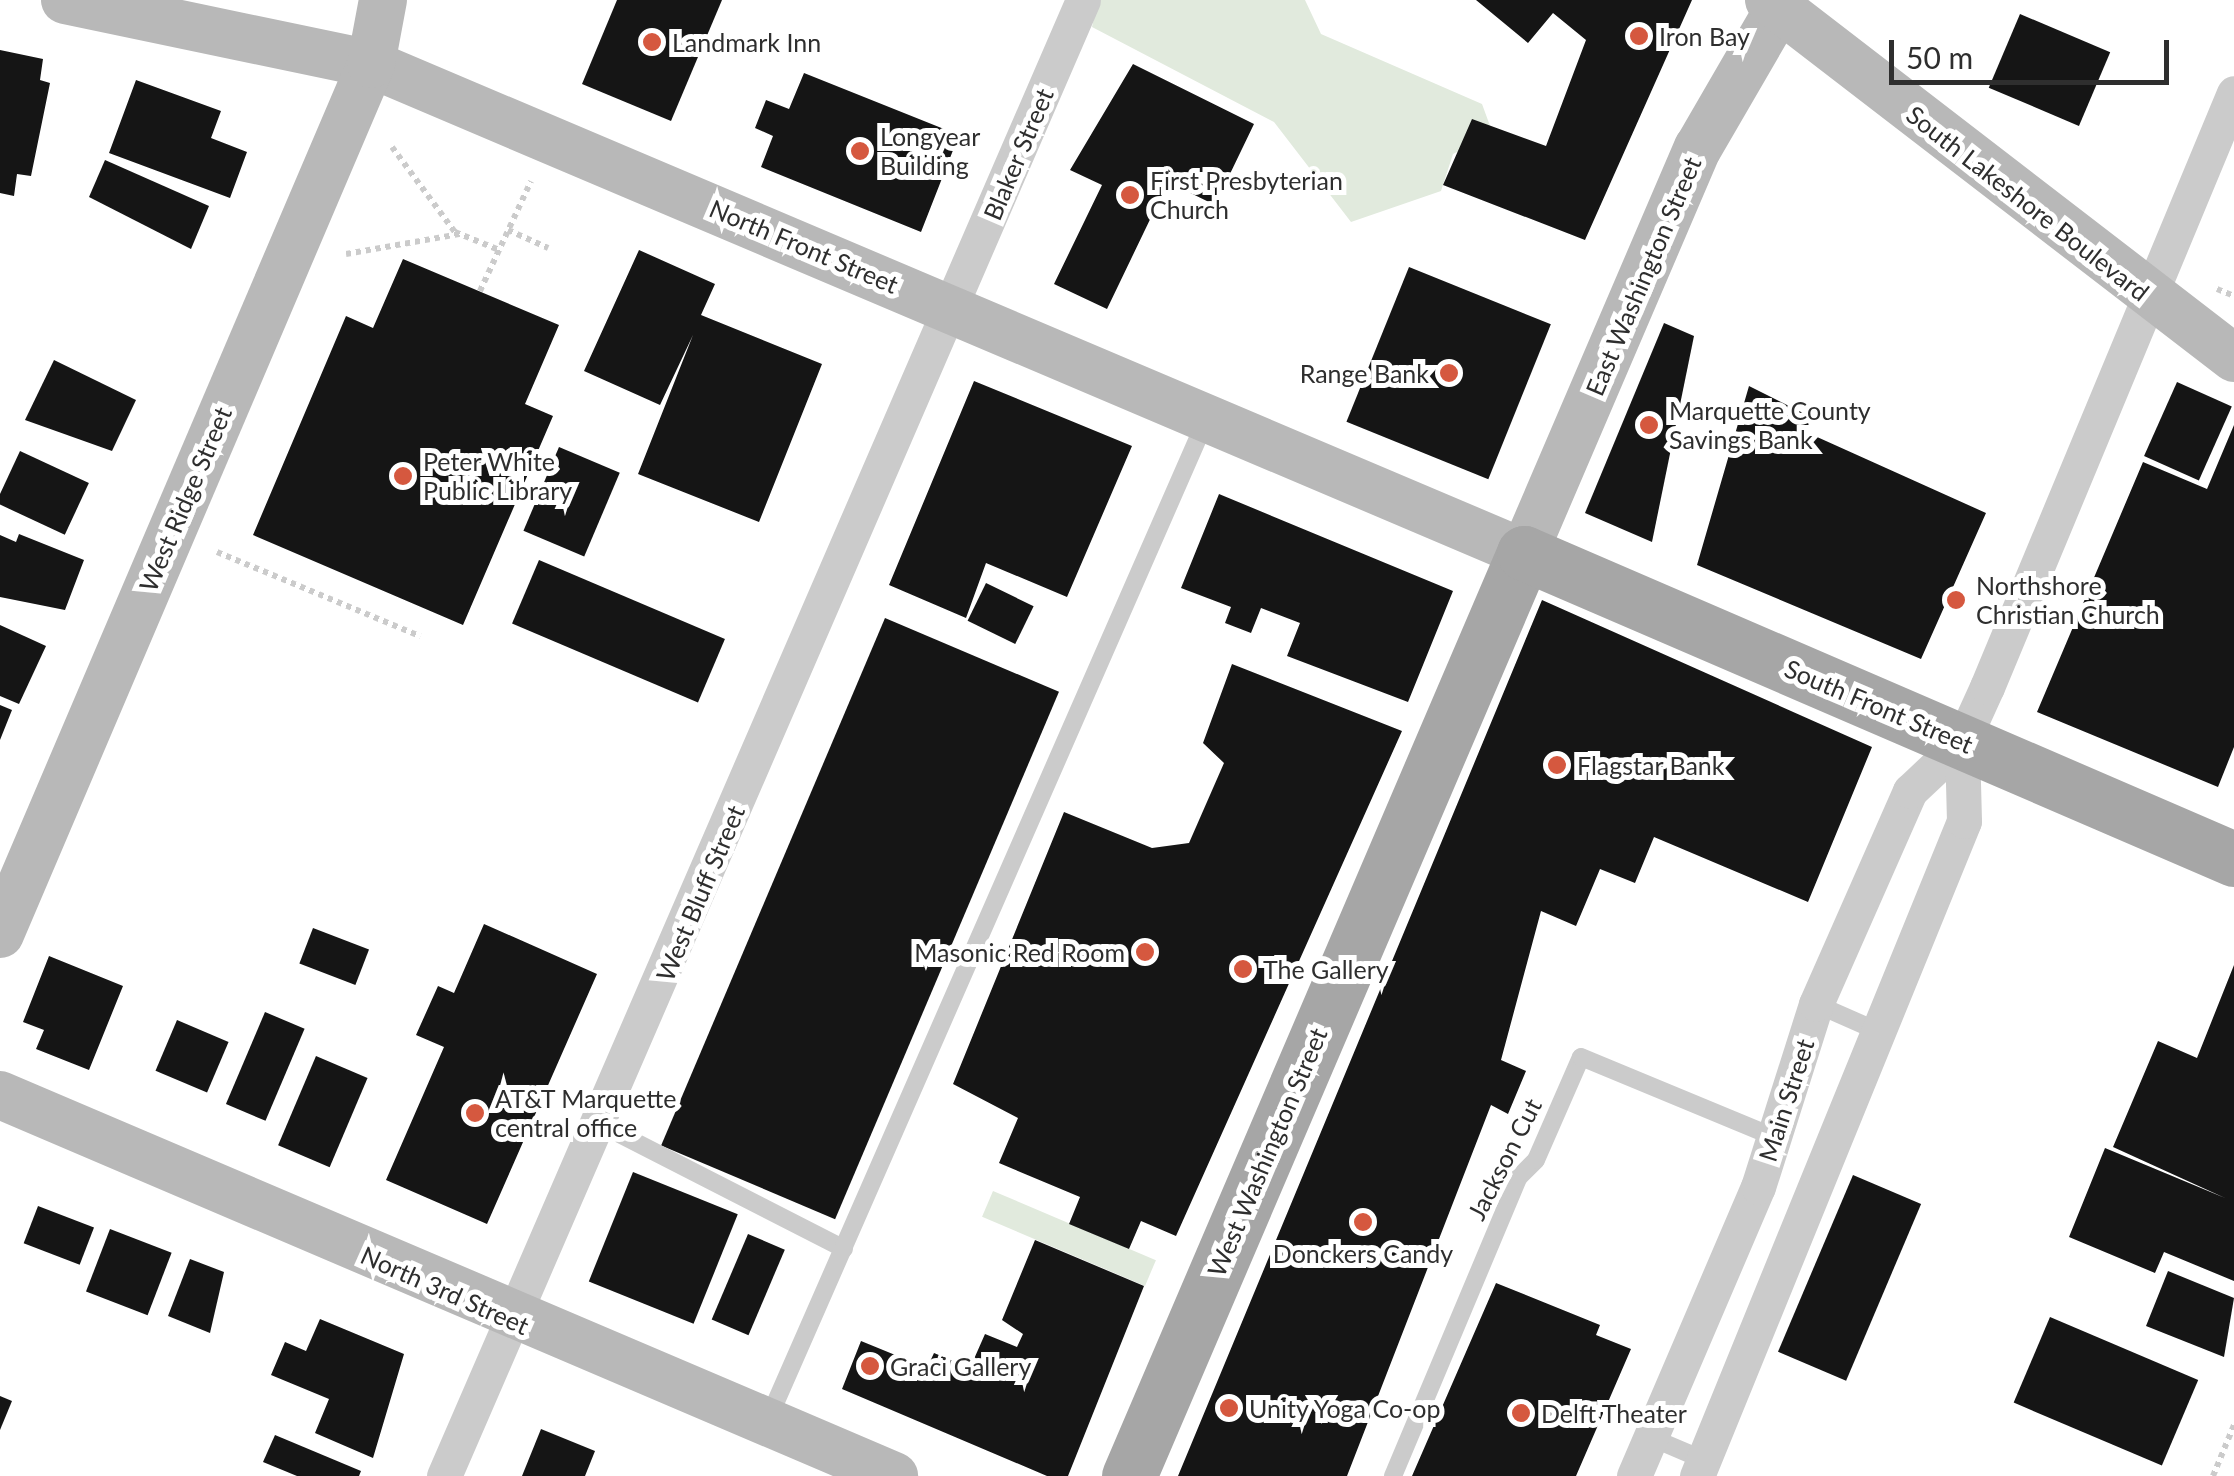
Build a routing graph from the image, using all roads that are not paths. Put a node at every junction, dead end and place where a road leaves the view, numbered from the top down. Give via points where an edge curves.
1 (65, 0) edge
2 (383, 0) edge
3 (1083, 0) edge
4 (1774, 4) edge
5 (371, 64) junction
6 (2234, 93) edge
7 (2154, 302) junction
8 (953, 309) junction
9 (2234, 358) edge
10 (1206, 420) junction
11 (1524, 553) junction
12 (1962, 742) junction
13 (2234, 859) edge
14 (0, 934) edge
15 (1816, 1004) junction
16 (1873, 1028) junction
17 (0, 1095) edge
18 (600, 1124) junction
19 (1774, 1137) junction
20 (844, 1249) junction
21 (510, 1319) junction
22 (766, 1423) junction
23 (1650, 1437) junction
24 (1700, 1468) edge
25 (444, 1476) edge
26 (894, 1476) edge
27 (1129, 1476) edge
28 (1393, 1476) edge
29 (1634, 1476) edge

1 - 5 street, North Front Street
2 - 5 street, West Ridge Street
3 - 8 street, Blaker Street
4 - 7 street, South Lakeshore Boulevard
4 - 11 street, East Washington Street via 1698,148
5 - 8 street, North Front Street
5 - 14 street, West Ridge Street
6 - 7 street, Main Street
7 - 9 street, South Lakeshore Boulevard
7 - 12 street, Main Street
8 - 10 street, North Front Street
8 - 18 street, West Bluff Street
10 - 11 street, North Front Street
10 - 20 lane
11 - 12 main road, South Front Street
11 - 27 main road, West Washington Street
12 - 13 main road, South Front Street
12 - 15 street, Main Street via 1910,791
12 - 16 street, Main Street via 1964,821
15 - 16 lane
15 - 19 street, Main Street
16 - 24 street, Main Street via 1836,1148
17 - 21 street, North 3rd Street
18 - 20 lane
18 - 21 street, West Bluff Street
19 - 23 street, Main Street
19 - 28 lane, Jackson Cut via 1581,1057 1536,1160 1518,1178
20 - 22 lane
21 - 22 street, North 3rd Street
21 - 25 street, West Bluff Street
22 - 26 street, North 3rd Street
23 - 24 lane
23 - 29 street, Main Street

